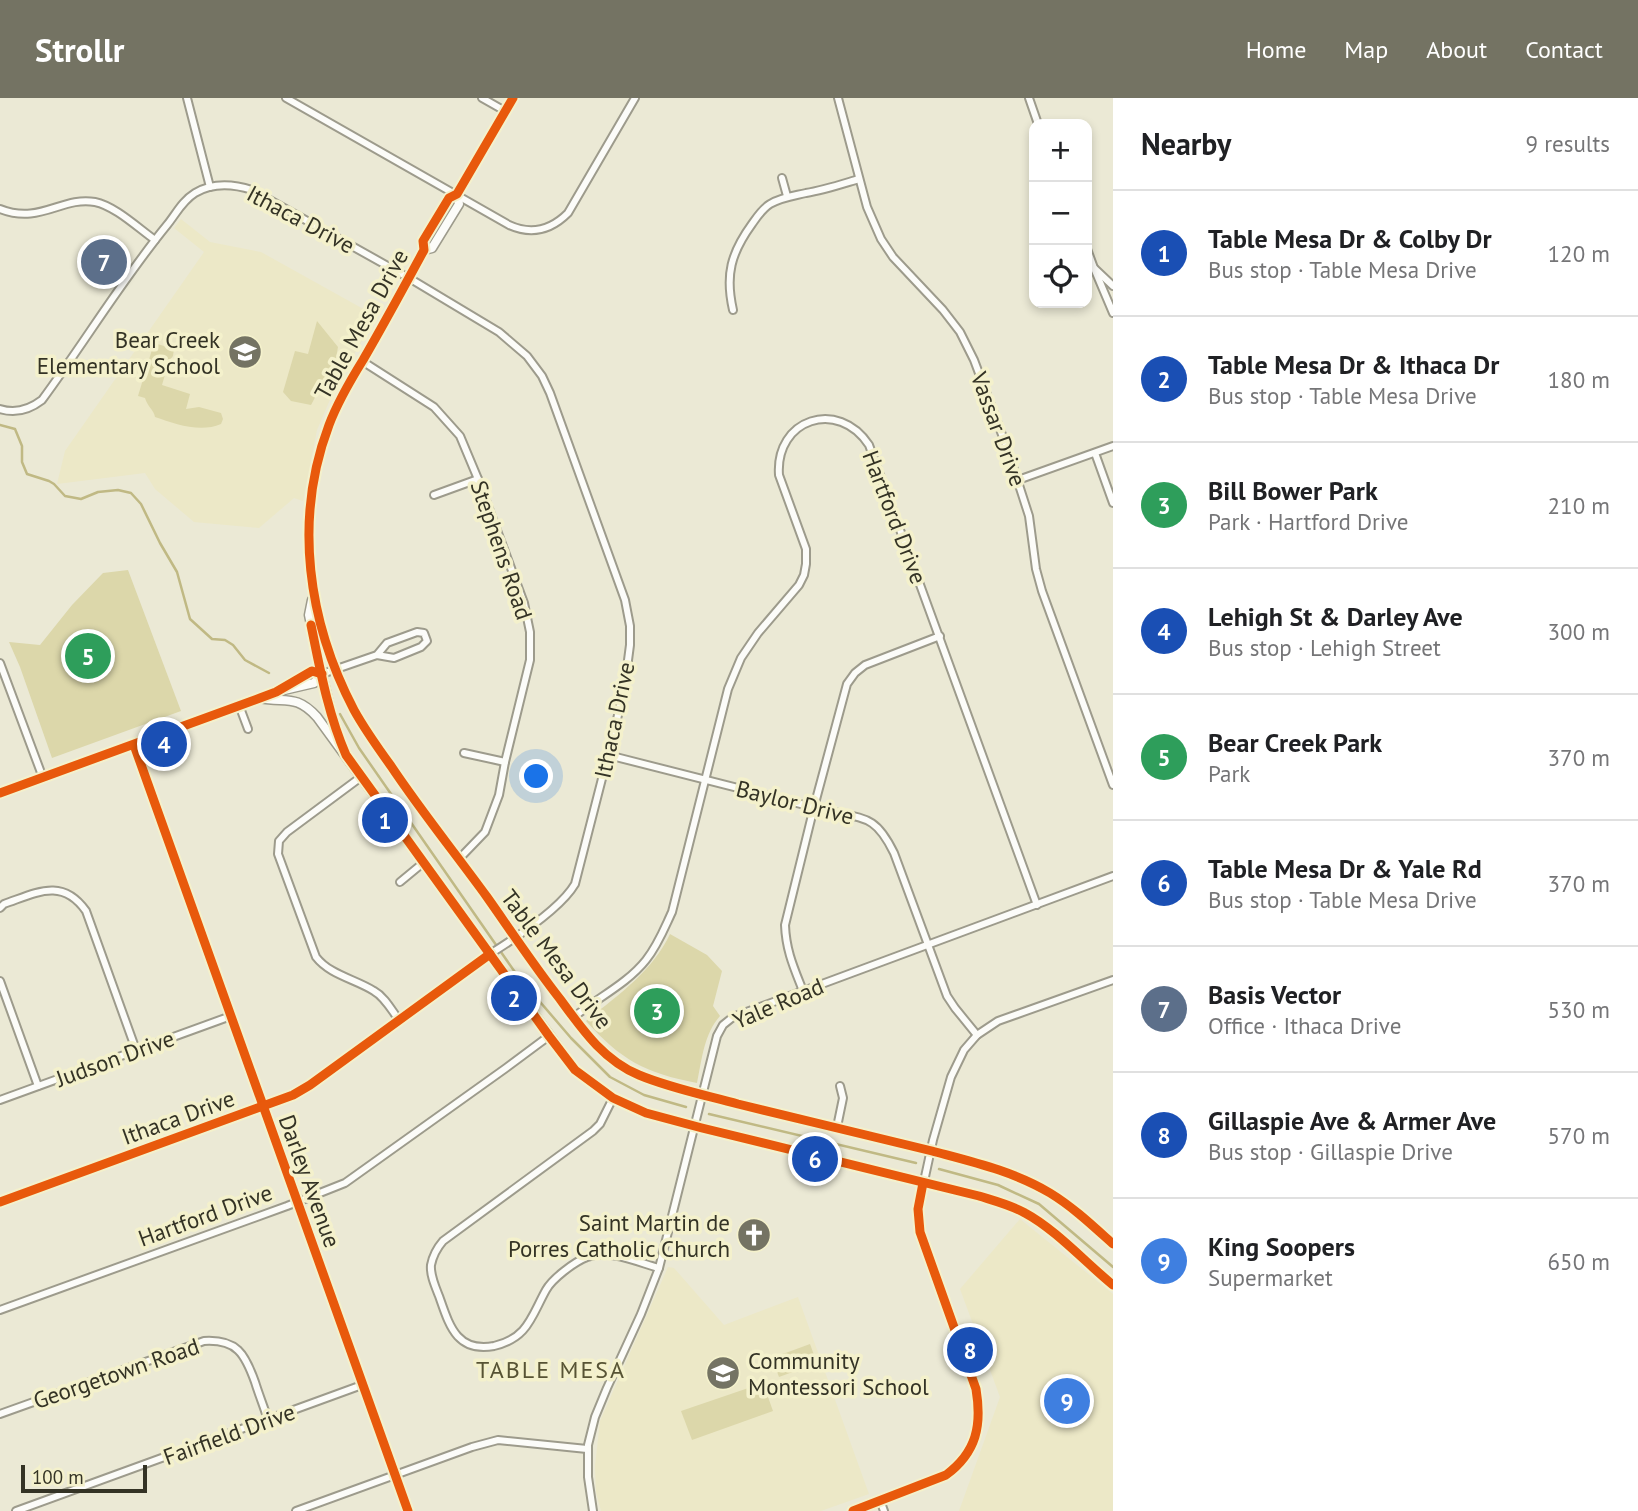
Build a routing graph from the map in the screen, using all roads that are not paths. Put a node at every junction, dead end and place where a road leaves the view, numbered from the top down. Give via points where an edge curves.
1 (187, 98) edge
2 (286, 98) edge
3 (482, 98) edge
4 (513, 98) edge
5 (635, 98) edge
6 (838, 98) edge
7 (1028, 98) edge
8 (505, 111) junction
9 (1036, 119) edge
10 (782, 178) dead end
11 (859, 179) junction
12 (210, 187) junction
13 (457, 194) junction
14 (787, 196) junction
15 (0, 209) edge
16 (155, 240) junction
17 (1092, 263) edge
18 (1094, 268) junction
19 (409, 278) junction
20 (1113, 286) edge
21 (733, 310) dead end
22 (1113, 313) edge
23 (362, 361) junction
24 (0, 409) edge
25 (1113, 446) edge
26 (1094, 453) junction
27 (478, 479) junction
28 (1018, 480) junction
29 (435, 495) dead end
30 (1113, 503) edge
31 (313, 594) junction
32 (940, 636) junction
33 (377, 655) junction
34 (0, 663) edge
35 (336, 669) junction
36 (322, 674) junction
37 (8, 684) junction
38 (0, 686) edge
39 (260, 698) junction
40 (239, 705) junction
41 (248, 729) dead end
42 (134, 745) junction
43 (464, 753) dead end
44 (346, 755) junction
45 (608, 755) junction
46 (505, 762) junction
47 (361, 777) junction
48 (43, 778) junction
49 (705, 779) junction
50 (1113, 785) edge
51 (0, 793) edge
52 (814, 807) junction
53 (459, 859) junction
54 (423, 863) junction
55 (1113, 876) edge
56 (400, 882) dead end
57 (1037, 905) junction
58 (0, 908) edge
59 (515, 937) junction
60 (928, 945) junction
61 (493, 952) junction
62 (1113, 980) edge
63 (0, 981) edge
64 (803, 991) junction
65 (231, 1016) junction
66 (574, 1017) junction
67 (399, 1020) junction
68 (977, 1035) junction
69 (548, 1036) junction
70 (136, 1050) junction
71 (38, 1086) junction
72 (841, 1086) dead end
73 (703, 1095) junction
74 (613, 1098) junction
75 (0, 1100) edge
76 (263, 1106) junction
77 (695, 1126) junction
78 (837, 1127) junction
79 (931, 1151) junction
80 (923, 1183) junction
81 (0, 1202) edge
82 (298, 1202) junction
83 (1113, 1244) edge
84 (659, 1268) junction
85 (1113, 1285) edge
86 (0, 1310) edge
87 (362, 1385) junction
88 (0, 1414) edge
89 (268, 1420) junction
90 (587, 1449) junction
91 (395, 1475) junction
92 (880, 1500) junction
93 (16, 1511) edge
94 (296, 1511) edge
95 (408, 1511) edge
96 (593, 1511) edge
97 (853, 1511) edge
98 (884, 1511) edge

1 - 12 street
2 - 13 street
3 - 8 street
4 - 8 street, Table Mesa Drive
5 - 13 street via 559,222 531,231 518,229
6 - 11 street, Vassar Drive
7 - 9 street
8 - 13 street, Table Mesa Drive
10 - 14 street
11 - 14 street
11 - 28 street, Vassar Drive via 881,239 960,332
12 - 16 street via 182,204
12 - 19 street, Ithaca Drive via 252,190
13 - 19 street, Table Mesa Drive via 449,198 423,241 424,250
14 - 21 street via 758,215 733,256 729,272
15 - 16 street via 28,215 97,202
16 - 24 street via 42,400 16,412
17 - 18 street
18 - 20 street
18 - 22 street
19 - 23 street, Table Mesa Drive
19 - 45 street, Ithaca Drive via 514,343 550,393 625,600 630,626 625,683
23 - 27 street, Stephens Road via 434,407 460,436
23 - 31 street, Table Mesa Drive via 330,421 315,476 308,546
25 - 26 street
26 - 28 street
26 - 30 street
27 - 29 street
27 - 46 street, Stephens Road via 524,603 530,632 530,660
28 - 50 street, Vassar Drive via 1042,591
31 - 35 street, Table Mesa Drive
31 - 36 street, Table Mesa Drive via 310,615
32 - 49 street, Hartford Drive via 869,445 850,425 838,420 810,422 797,429 781,451 779,475 806,549 804,575 741,658 726,696
32 - 52 street via 855,673 844,693
32 - 57 street, Hartford Drive
33 - 33 street via 394,658 427,641 424,633 416,632 387,643
33 - 35 street
34 - 37 street
35 - 36 street
35 - 53 street, Table Mesa Drive via 374,742
36 - 39 street via 312,671
36 - 44 street, Table Mesa Drive
37 - 38 street
37 - 48 street
39 - 40 street
39 - 44 street, Table Mesa Drive via 291,699 304,706
40 - 41 street
40 - 42 street
42 - 48 street
42 - 65 street, Darley Avenue
43 - 46 street
44 - 47 street, Table Mesa Drive
45 - 49 street, Baylor Drive
45 - 59 street, Ithaca Drive via 575,884 569,895
46 - 53 street, Stephens Road via 485,832
47 - 54 street, Table Mesa Drive
47 - 67 street via 286,832 279,841 278,854 316,957 322,965 376,992
48 - 51 street
49 - 52 street, Baylor Drive
49 - 66 street, Hartford Drive via 672,912 659,940 628,978
52 - 60 street, Baylor Drive via 864,818 885,834
52 - 64 street via 785,925 785,942
53 - 59 street, Table Mesa Drive
54 - 56 street
54 - 61 street, Table Mesa Drive
55 - 57 street, Yale Road
57 - 60 street, Yale Road
58 - 70 street via 46,890 66,892 78,900
59 - 61 street, Ithaca Drive
59 - 66 street, Table Mesa Drive
60 - 64 street, Yale Road
60 - 68 street, Baylor Drive via 947,996
61 - 67 street, Ithaca Drive
61 - 69 street, Table Mesa Drive
62 - 68 street via 998,1021
63 - 71 street
64 - 73 street, Yale Road via 723,1025
65 - 70 street, Judson Drive
65 - 76 street, Darley Avenue
66 - 73 street, Table Mesa Drive via 590,1039 635,1073
67 - 76 street, Ithaca Drive via 310,1085
68 - 79 street via 951,1077
69 - 74 street, Table Mesa Drive via 575,1070
69 - 82 street, Hartford Drive via 345,1183
70 - 71 street, Judson Drive
71 - 75 street, Judson Drive
72 - 78 street
73 - 77 street, Yale Road
73 - 78 street, Table Mesa Drive
74 - 77 street, Table Mesa Drive
74 - 84 street via 593,1131 443,1241 431,1272 450,1328 457,1337 478,1347 508,1341 525,1330 547,1288 583,1259 608,1255
76 - 81 street, Ithaca Drive
76 - 82 street, Darley Avenue
77 - 80 street, Table Mesa Drive
77 - 84 street, Yale Road
78 - 79 street, Table Mesa Drive
79 - 80 street
79 - 83 street, Table Mesa Drive via 1025,1180 1070,1207
80 - 85 street, Table Mesa Drive via 1025,1213
80 - 92 street via 920,1232 976,1388 978,1426 967,1454 946,1475
82 - 86 street, Hartford Drive
82 - 87 street, Darley Avenue
84 - 90 street, Yale Road via 595,1417
87 - 89 street, Fairfield Drive
87 - 91 street, Darley Avenue
88 - 89 street, Georgetown Road via 217,1340 240,1351 247,1361
89 - 93 street, Fairfield Drive
90 - 91 street via 498,1440
90 - 96 street, Yale Road
91 - 94 street
91 - 95 street, Darley Avenue
92 - 97 street
92 - 98 street

